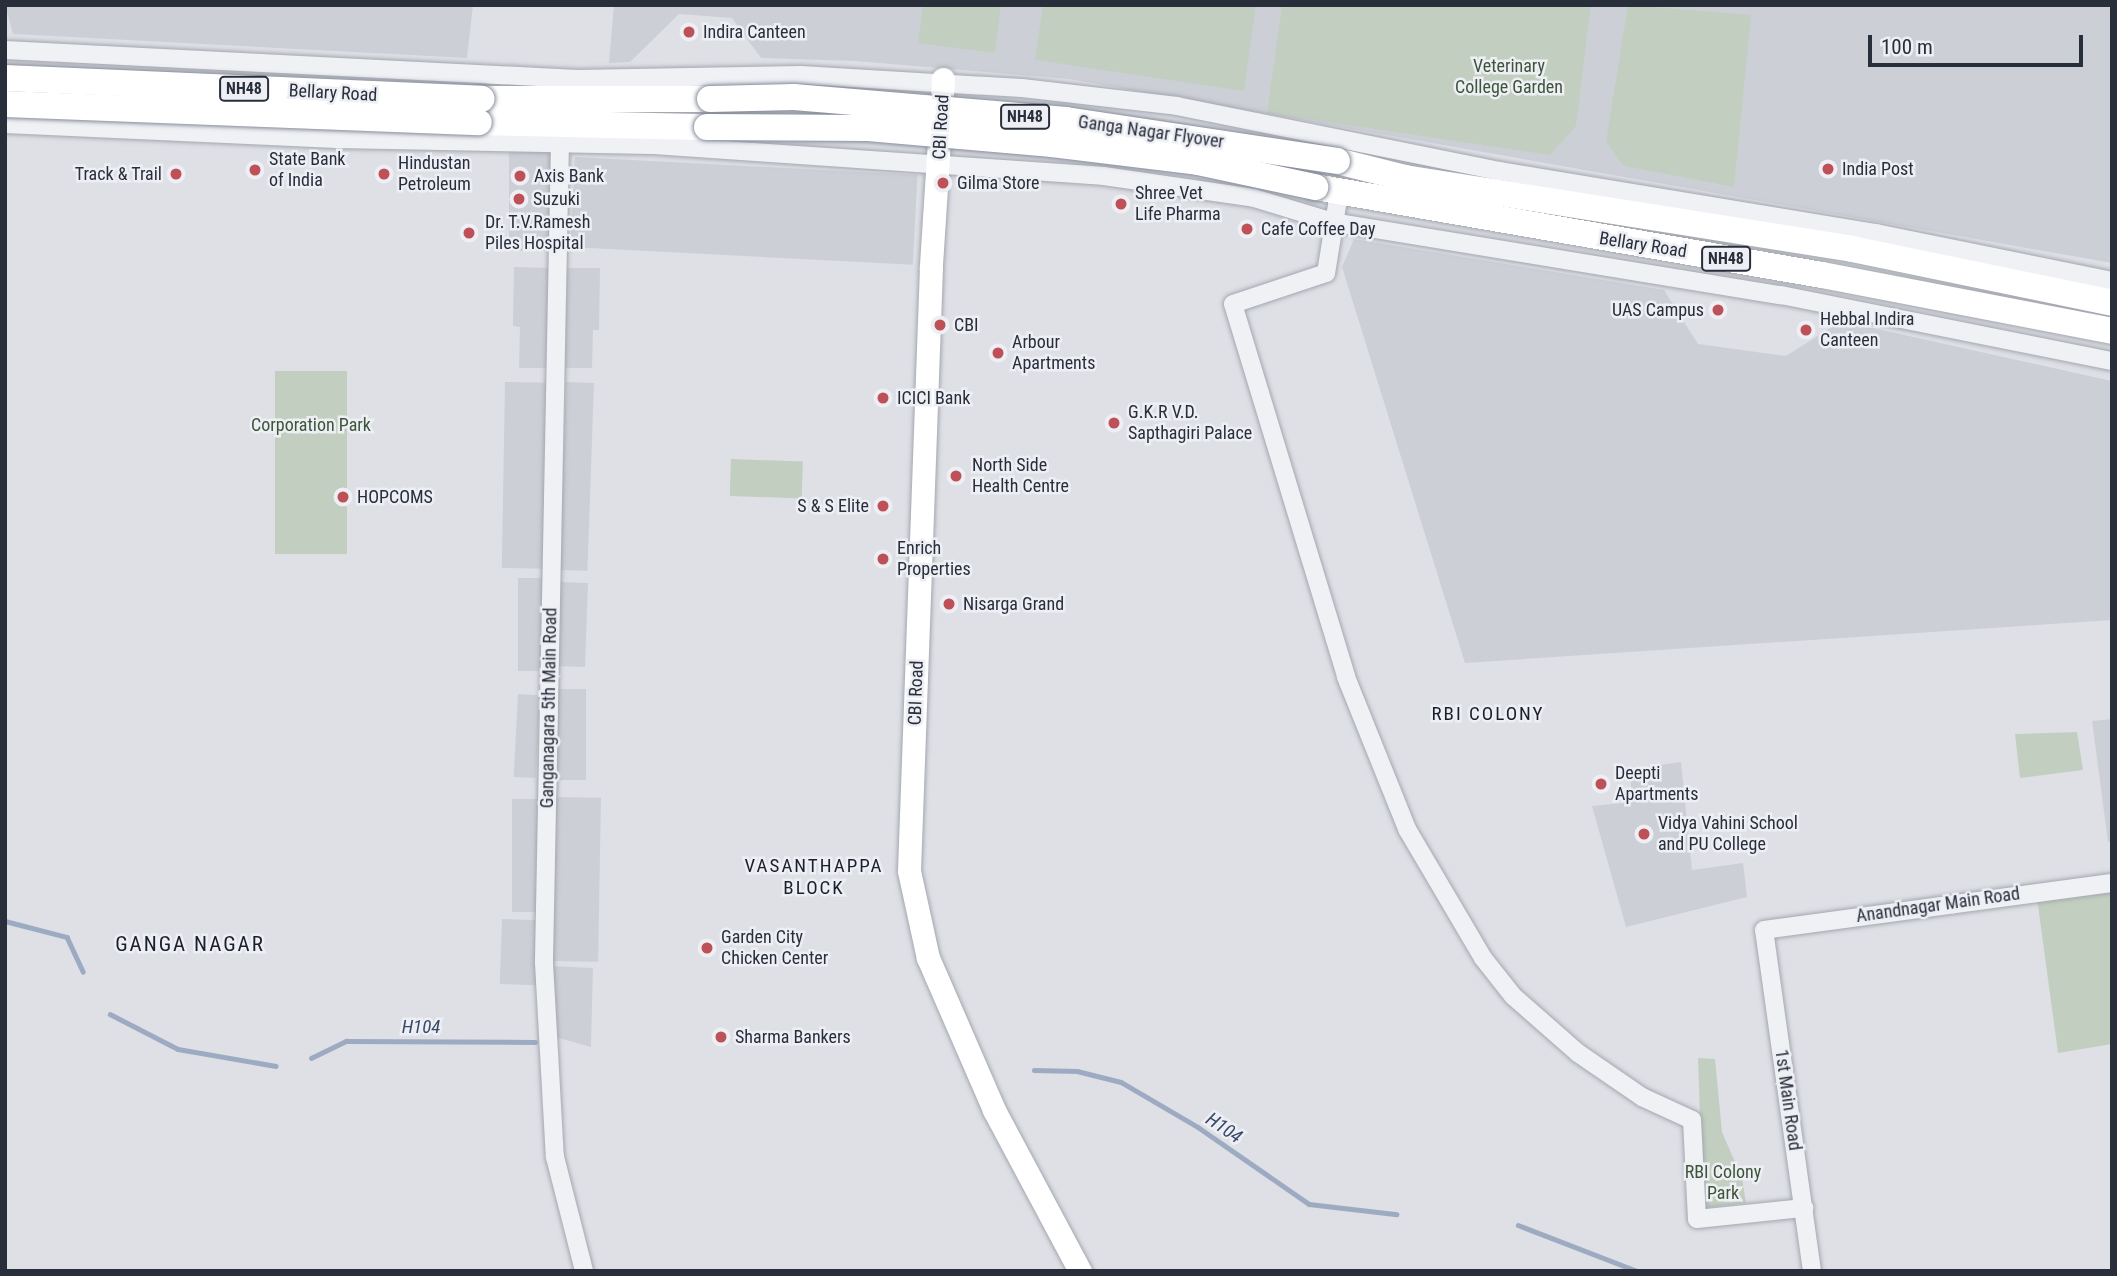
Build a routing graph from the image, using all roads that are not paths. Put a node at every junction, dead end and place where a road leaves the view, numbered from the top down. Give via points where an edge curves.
1 (5, 38) edge
2 (11, 54) edge
3 (150, 56) junction
4 (93, 58) junction
5 (5, 78) edge
6 (943, 79) junction
7 (5, 103) edge
8 (481, 111) junction
9 (570, 111) junction
10 (5, 124) edge
11 (90, 126) junction
12 (145, 130) junction
13 (939, 164) junction
14 (1512, 184) junction
15 (1327, 190) junction
16 (1333, 222) junction
17 (2112, 281) edge
18 (2112, 303) edge
19 (2112, 331) edge
20 (2112, 361) edge
21 (2112, 883) edge
22 (1764, 930) joint
23 (1804, 1208) junction
24 (584, 1271) edge
25 (1080, 1271) edge
26 (1812, 1271) edge

1 - 2 street
2 - 4 street
3 - 4 street
3 - 9 street
3 - 12 street
4 - 11 street
5 - 8 highway, Bellary Road / NH48, bridge
6 - 9 street via 744,74
6 - 13 main road, CBI Road
6 - 14 street via 1177,106
7 - 8 highway, Bellary Road / NH48, bridge
8 - 9 highway, Bellary Road / NH48
9 - 12 street
9 - 13 street
9 - 14 highway, Ganga Nagar Flyover / NH48, bridge via 794,97 1066,120 1338,161 1405,178
9 - 15 highway, Ganga Nagar Flyover / NH48, bridge via 706,127 868,128 1052,144 1198,162
9 - 24 street, Ganganagara 5th Main Road via 544,963 555,1157
10 - 11 street
11 - 12 street
13 - 16 street via 1167,183 1254,198
13 - 25 main road, CBI Road via 909,871 928,958 985,1090
14 - 17 street via 1876,233
14 - 18 highway, Bellary Road / NH48
15 - 16 street
15 - 19 highway, Bellary Road / NH48 via 1836,277
16 - 20 street via 1781,295
16 - 23 street via 1326,272 1234,304 1346,677 1407,829 1483,958 1513,996 1578,1053 1642,1097 1692,1120 1697,1219
21 - 22 street, Anandnagar Main Road
22 - 23 street, 1st Main Road
23 - 26 street, 1st Main Road

